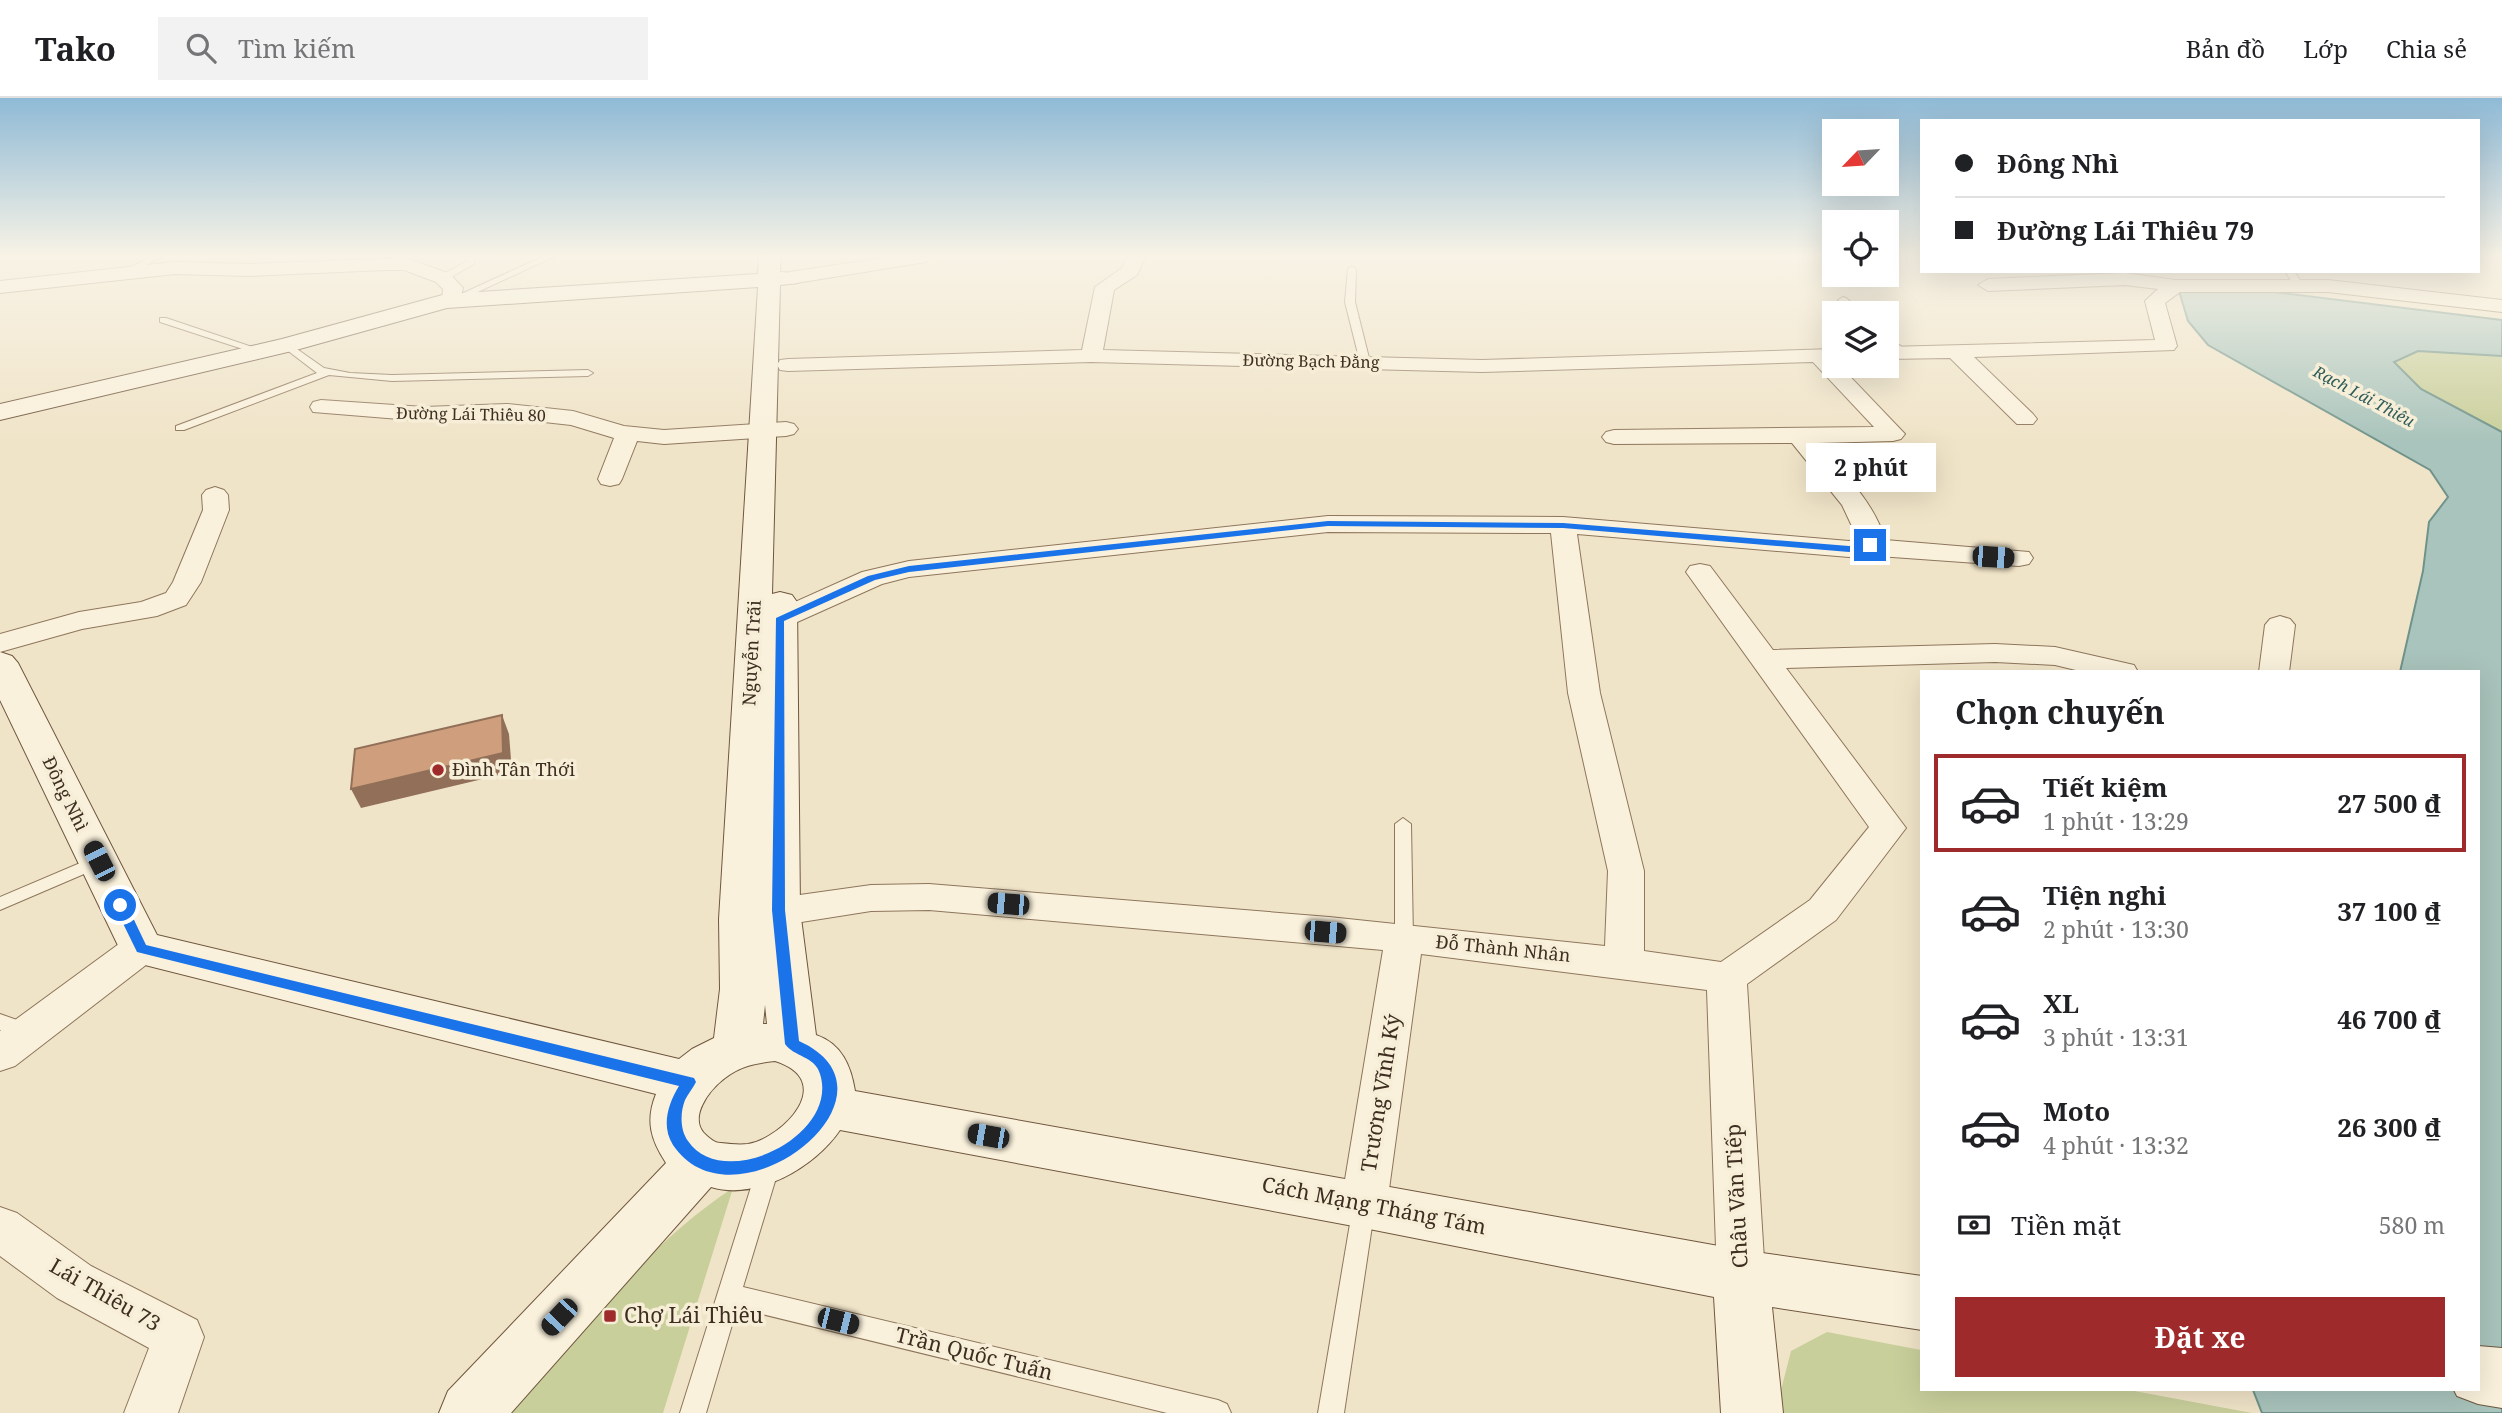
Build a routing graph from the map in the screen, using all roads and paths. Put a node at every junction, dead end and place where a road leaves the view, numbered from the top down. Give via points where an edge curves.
1 (371, 318) edge
2 (777, 318) edge
3 (784, 318) edge
4 (1099, 318) edge
5 (1354, 318) edge
6 (2159, 318) edge
7 (163, 320) dead end
8 (287, 345) junction
9 (259, 351) junction
10 (1956, 352) junction
11 (1899, 353) edge
12 (1822, 355) edge
13 (1091, 356) junction
14 (1365, 362) junction
15 (788, 365) junction
16 (326, 373) junction
17 (588, 373) dead end
18 (1846, 378) edge
19 (321, 407) dead end
20 (0, 412) edge
21 (2025, 419) dead end
22 (180, 428) dead end
23 (774, 430) junction
24 (628, 433) junction
25 (1614, 437) dead end
26 (1799, 437) junction
27 (610, 479) dead end
28 (215, 495) dead end
29 (1563, 525) junction
30 (1864, 547) junction
31 (2019, 558) dead end
32 (1700, 572) dead end
33 (2280, 625) dead end
34 (766, 626) junction
35 (0, 643) edge
36 (1766, 659) junction
37 (0, 663) edge
38 (2114, 670) edge
39 (2274, 670) edge
40 (1403, 824) dead end
41 (99, 861) junction
42 (0, 904) edge
43 (779, 910) junction
44 (741, 919) junction
45 (1404, 939) junction
46 (141, 948) junction
47 (1624, 962) junction
48 (1727, 978) junction
49 (10, 1036) edge
50 (793, 1044) junction
51 (737, 1048) junction
52 (689, 1082) junction
53 (827, 1107) junction
54 (771, 1160) junction
55 (701, 1162) junction
56 (1364, 1203) junction
57 (0, 1228) edge
58 (1741, 1276) junction
59 (730, 1295) junction
60 (1920, 1303) edge
61 (2480, 1375) edge
62 (2502, 1378) edge
63 (151, 1413) edge
64 (470, 1413) edge
65 (693, 1413) edge
66 (1218, 1413) edge
67 (1331, 1413) edge
68 (1752, 1413) edge

1 - 8 main road
2 - 23 main road, Nguyễn Trãi
3 - 15 main road, Nguyễn Trãi
4 - 13 street
5 - 14 lane
6 - 10 street via 2166,346
7 - 9 lane
8 - 9 main road
8 - 16 lane
9 - 20 main road
10 - 11 street
10 - 21 street
12 - 14 street, Đường Bạch Đằng via 1482,366
13 - 14 street, Đường Bạch Đằng
13 - 15 street, Đường Bạch Đằng
15 - 23 main road, Nguyễn Trãi
16 - 17 lane via 392,378
16 - 22 lane
18 - 26 street via 1893,434
19 - 24 street, Đường Lái Thiêu 80 via 424,414 507,411 573,418
23 - 24 street, Đường Lái Thiêu 80 via 664,437
23 - 34 main road, Nguyễn Trãi
24 - 27 street
25 - 26 street
26 - 30 street via 1869,528 1872,541
28 - 35 street via 216,510 176,599
29 - 30 street
29 - 34 street via 1328,524 922,568 872,578
29 - 47 street via 1584,693 1626,871
30 - 31 street
32 - 36 street
33 - 39 street
34 - 43 main road, Nguyễn Trãi
34 - 44 main road, Nguyễn Trãi
36 - 38 street via 1995,653 2055,656
36 - 48 street via 1888,828 1823,911
37 - 41 main road, Đông Nhì
40 - 45 lane
41 - 42 lane
41 - 46 main road, Đông Nhì
43 - 44 street, Đỗ Thành Nhân
43 - 45 street, Đỗ Thành Nhân via 871,898 929,897
43 - 50 main road, Nguyễn Trãi
44 - 51 main road, Nguyễn Trãi via 743,989
45 - 47 street, Đỗ Thành Nhân
45 - 56 street, Trương Vĩnh Ký
46 - 49 street
46 - 52 main road
47 - 48 street, Đỗ Thành Nhân
48 - 58 street, Châu Văn Tiếp
50 - 51 main road via 757,1043
50 - 53 main road via 813,1053 826,1067 831,1086
51 - 52 main road via 702,1068
52 - 55 main road via 678,1100 676,1136
53 - 54 main road via 815,1128
53 - 56 main road, Cách Mạng Tháng Tám
54 - 55 main road via 746,1167
54 - 59 lane
55 - 64 main road
56 - 58 main road, Cách Mạng Tháng Tám
56 - 67 lane, Trương Vĩnh Ký
57 - 63 street, Lái Thiêu 73 via 74,1282 179,1337
58 - 60 main road, Cách Mạng Tháng Tám
58 - 68 main road, Châu Văn Tiếp
59 - 65 lane
59 - 66 lane, Trần Quốc Tuấn
61 - 62 main road

